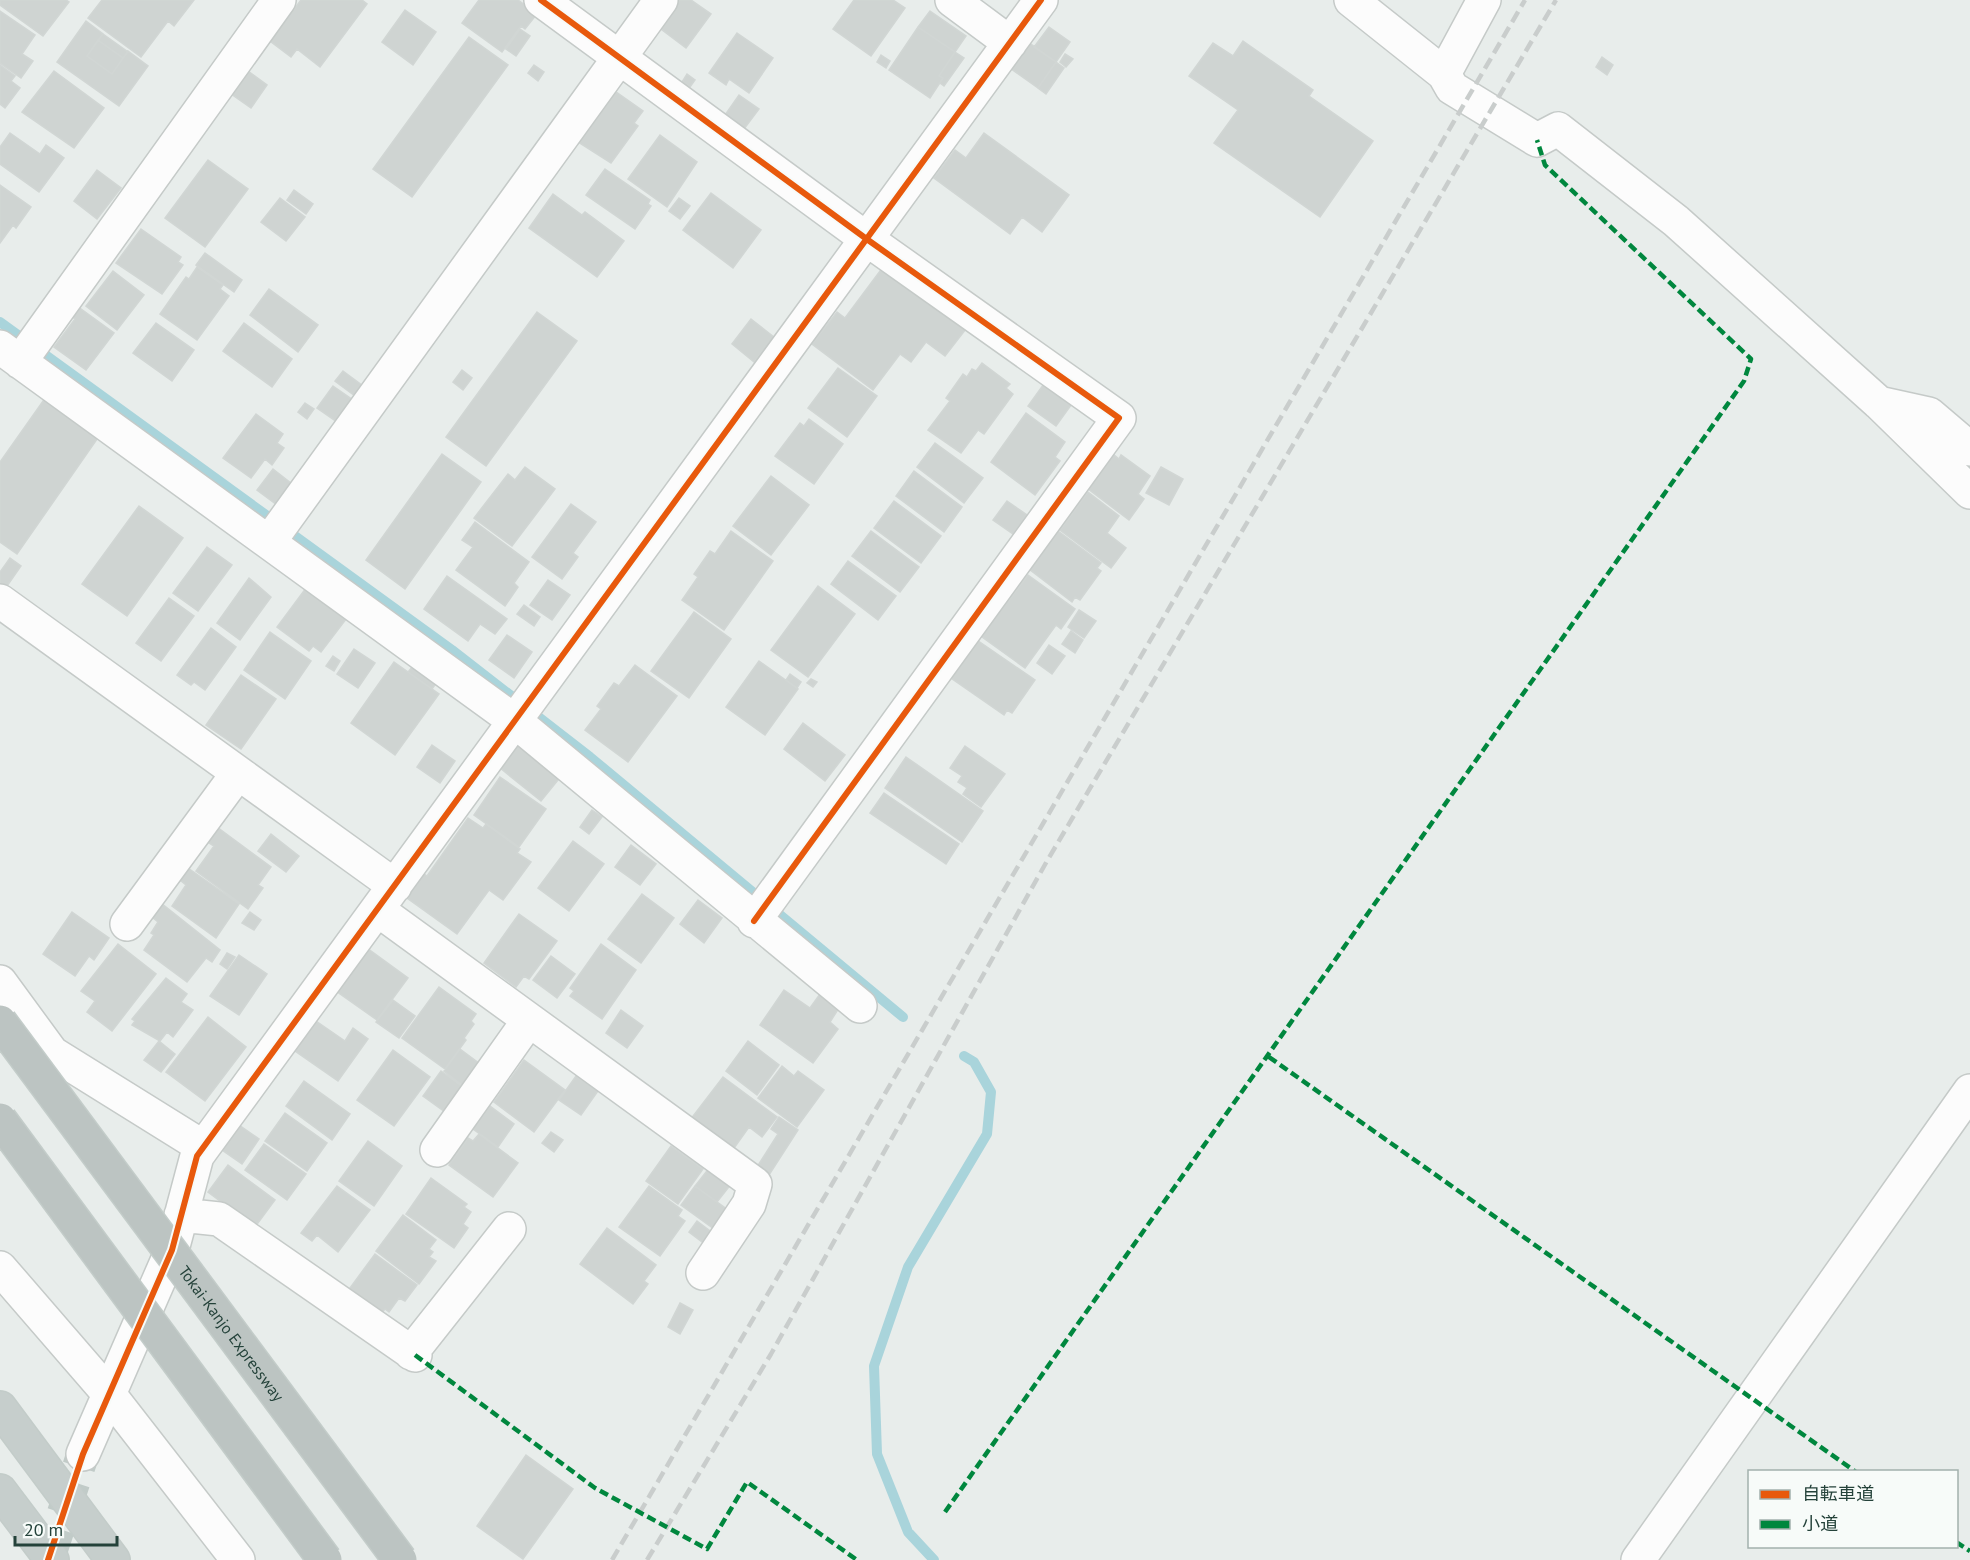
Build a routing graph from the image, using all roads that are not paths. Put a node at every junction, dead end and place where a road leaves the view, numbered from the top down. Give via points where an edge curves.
1 (279, 0) edge
2 (541, 0) edge
3 (662, 0) edge
4 (952, 0) edge
5 (1041, 0) edge
6 (1351, 0) edge
7 (1484, 0) edge
8 (1010, 44) junction
9 (620, 58) junction
10 (1444, 74) junction
11 (868, 240) junction
12 (10, 355) edge
13 (1879, 403) junction
14 (1970, 449) edge
15 (1970, 492) edge
16 (269, 542) junction
17 (0, 602) edge
18 (516, 722) junction
19 (238, 773) junction
20 (386, 898) junction
21 (754, 921) junction
22 (127, 924) dead end
23 (0, 982) edge
24 (860, 1006) dead end
25 (530, 1020) junction
26 (0, 1022) edge
27 (1970, 1091) edge
28 (0, 1120) edge
29 (203, 1148) junction
30 (437, 1149) dead end
31 (181, 1215) junction
32 (510, 1229) dead end
33 (0, 1268) edge
34 (703, 1273) dead end
35 (108, 1394) junction
36 (0, 1408) edge
37 (83, 1454) tunnel mouth
38 (0, 1491) edge
39 (52, 1560) edge
40 (113, 1560) edge
41 (238, 1560) edge
42 (326, 1560) edge
43 (400, 1560) edge
44 (1638, 1560) edge

1 - 12 street
2 - 9 street
3 - 9 street
4 - 8 street
5 - 8 street
6 - 10 street
7 - 10 street
8 - 11 street
9 - 11 street
9 - 16 street
10 - 13 street via 1452,88 1538,140 1558,129 1676,221
11 - 18 street
11 - 21 street via 1119,418
12 - 16 street
13 - 14 street via 1929,414
13 - 15 street
16 - 18 street
17 - 19 street
18 - 20 street
18 - 21 street
19 - 20 street
19 - 22 street
20 - 25 street
20 - 29 street
21 - 24 street
23 - 29 street via 52,1053
25 - 30 street
25 - 34 street via 755,1184 749,1204
26 - 43 highway, Tokai-Kanjo Expressway, bridge
27 - 44 street
28 - 42 highway, bridge
29 - 31 street via 197,1156
31 - 32 street via 219,1219 413,1354
31 - 35 street via 172,1250
33 - 35 street
35 - 37 street
35 - 41 street
36 - 40 highway
38 - 39 highway

